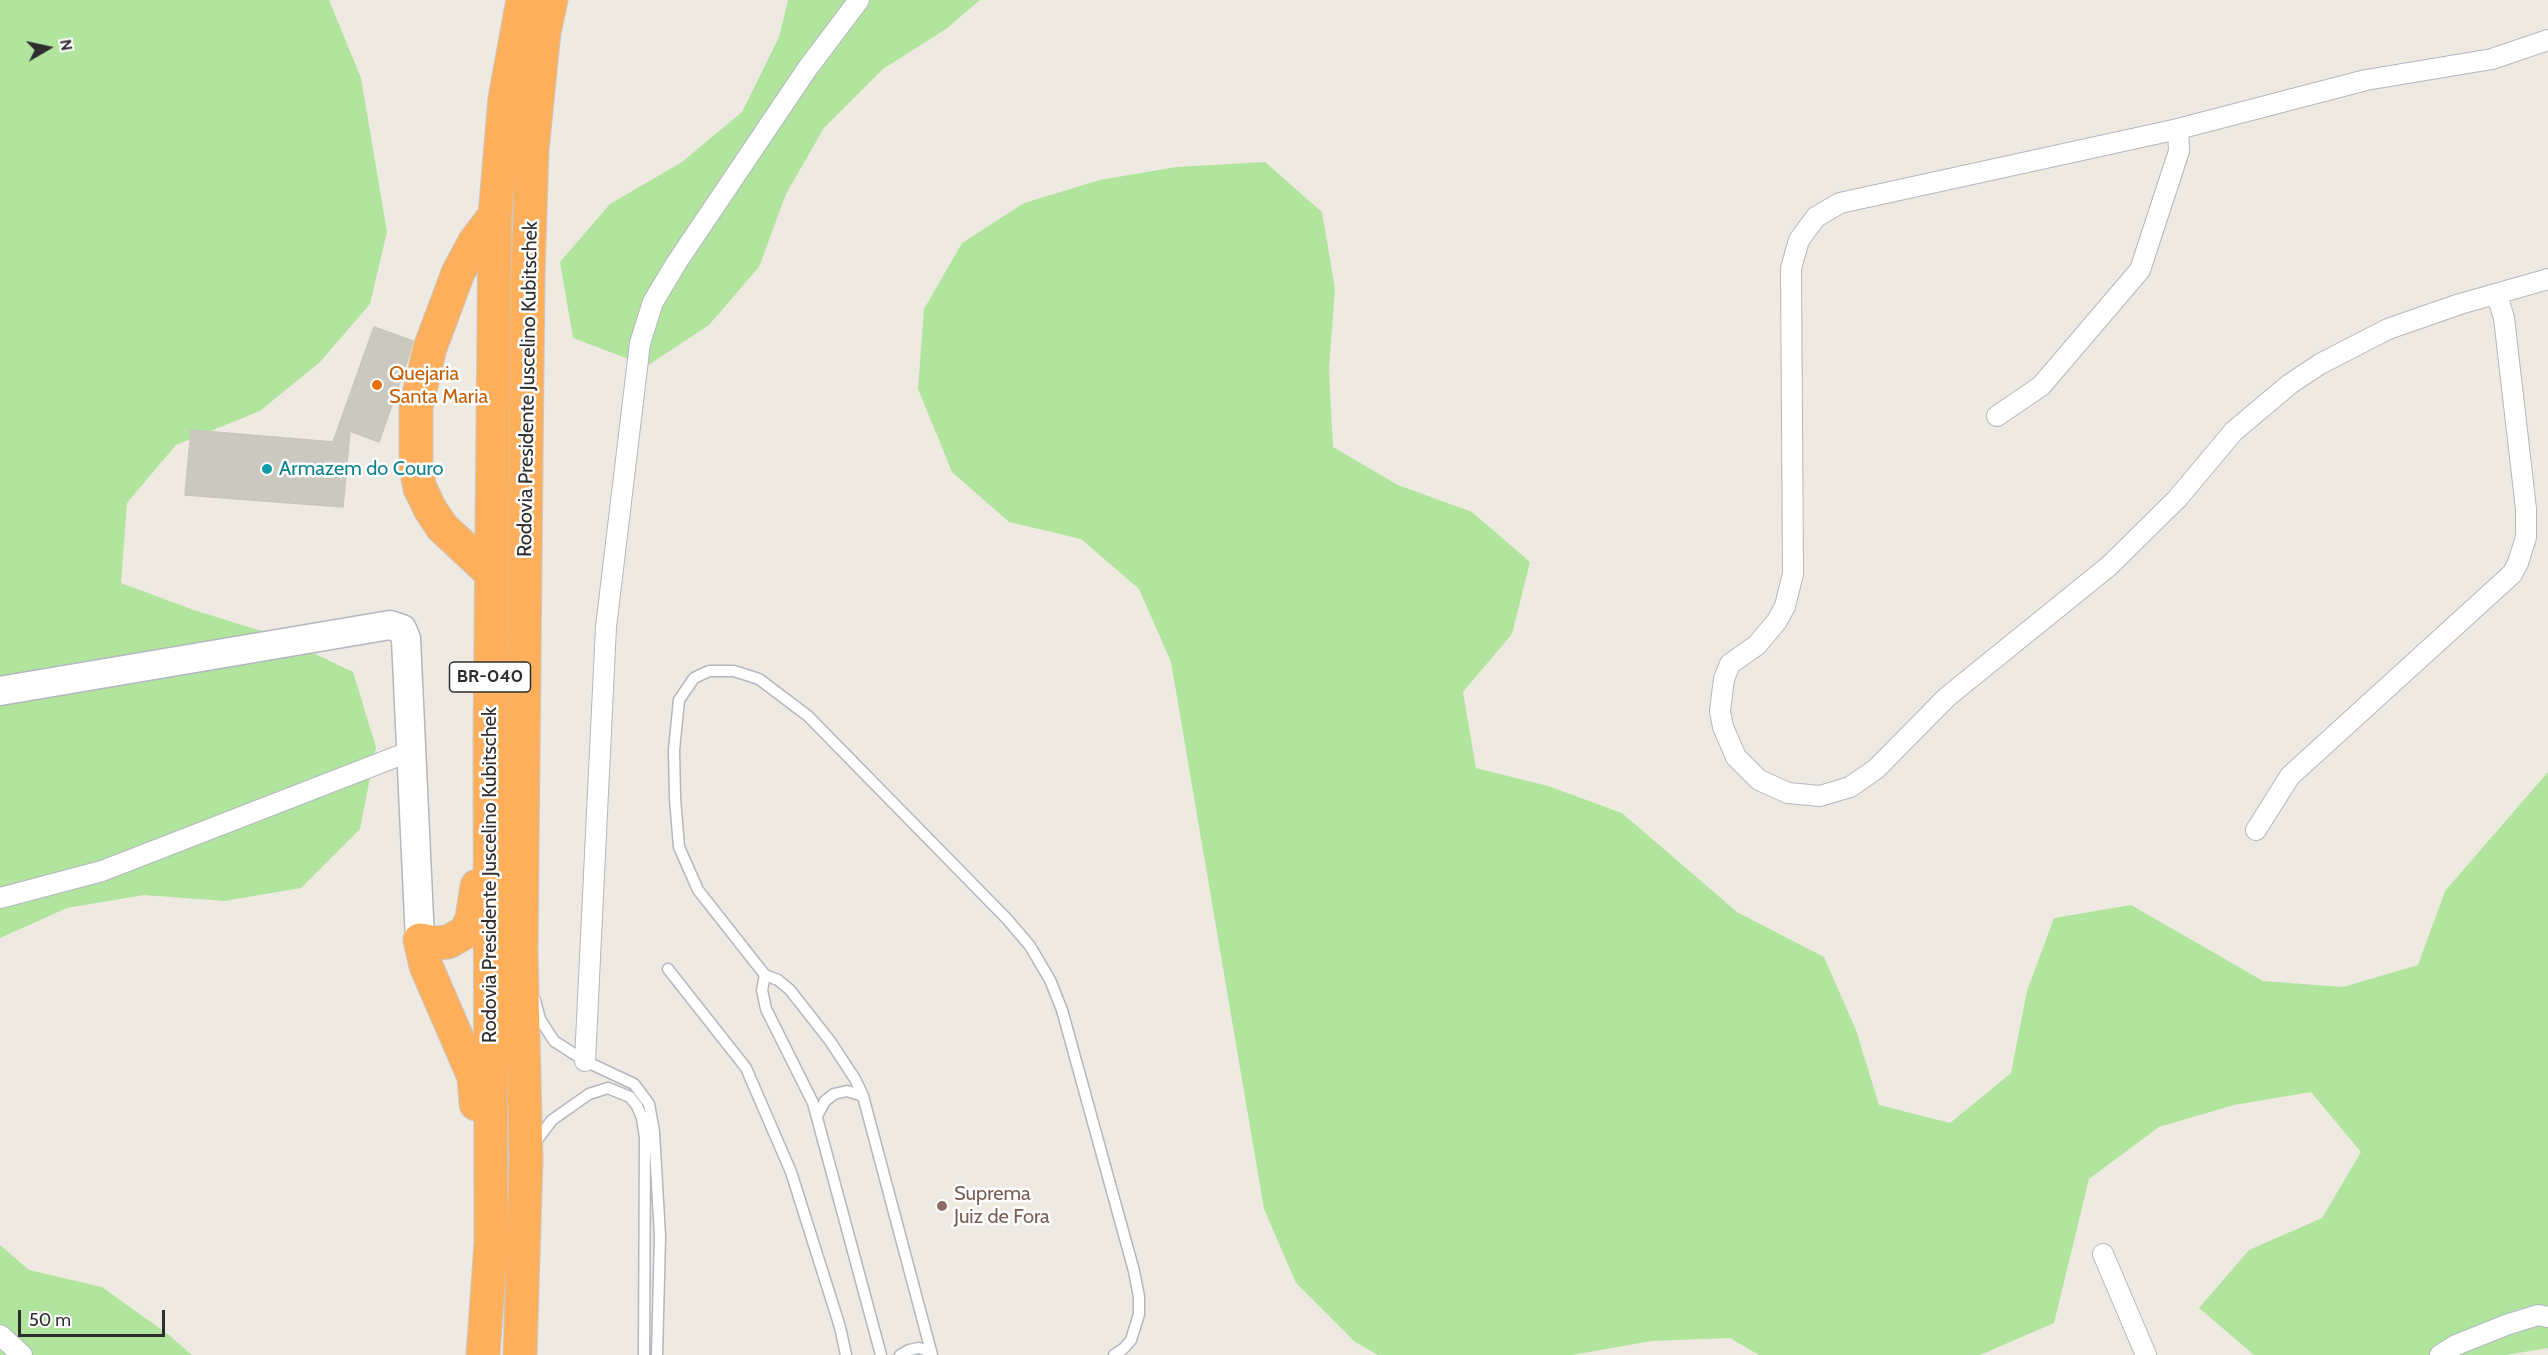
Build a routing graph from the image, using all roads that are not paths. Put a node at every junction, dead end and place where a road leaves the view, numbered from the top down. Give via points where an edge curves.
1 (523, 0) edge
2 (551, 0) edge
3 (859, 0) edge
4 (2548, 40) edge
5 (2178, 129) junction
6 (495, 214) junction
7 (2548, 279) edge
8 (2497, 295) junction
9 (1996, 416) dead end
10 (491, 573) junction
11 (0, 691) edge
12 (490, 740) junction
13 (411, 751) junction
14 (2256, 830) dead end
15 (0, 898) edge
16 (420, 940) junction
17 (521, 953) junction
18 (668, 969) dead end
19 (765, 975) junction
20 (585, 1061) junction
21 (606, 1072) junction
22 (608, 1088) junction
23 (863, 1096) junction
24 (816, 1116) junction
25 (526, 1160) junction
26 (491, 1243) junction
27 (2103, 1254) dead end
28 (2548, 1317) edge
29 (0, 1335) edge
30 (932, 1353) edge
31 (22, 1355) edge
32 (483, 1355) edge
33 (520, 1355) edge
34 (644, 1355) edge
35 (657, 1355) edge
36 (846, 1355) edge
37 (881, 1355) edge
38 (900, 1355) edge
39 (1114, 1355) edge
40 (2146, 1355) edge
41 (2440, 1355) edge

1 - 6 highway, Rodovia Presidente Juscelino Kubitschek / BR-040 via 505,98
2 - 17 highway, Rodovia Presidente Juscelino Kubitschek / BR-040 via 534,130 529,263
3 - 20 street via 807,69 677,262 653,302 640,343 606,627
4 - 5 street via 2492,60 2366,80
5 - 8 street via 1840,203 1807,227 1791,268 1793,574 1777,621 1757,645 1730,664 1721,695 1728,742 1736,757 1759,780 1788,793 1812,796 1835,793 1864,779 1947,697 2109,566 2177,499 2234,431 2290,384 2388,329 2460,303
5 - 9 street via 2179,151 2140,270 2041,386
6 - 10 highway, Rodovia Presidente Juscelino Kubitschek / BR-040
6 - 10 highway via 458,273 430,348 416,407 416,468 420,488 442,526
7 - 8 street
8 - 14 street via 2505,318 2526,509 2526,537 2518,563 2512,574 2290,776
10 - 12 highway, Rodovia Presidente Juscelino Kubitschek / BR-040
11 - 13 street via 394,625 402,629 406,639
12 - 16 highway via 472,918 459,938 436,943
12 - 26 highway, Rodovia Presidente Juscelino Kubitschek / BR-040
13 - 15 street via 102,871
13 - 16 street
16 - 26 highway via 426,966 474,1077
17 - 20 lane via 547,1032 562,1048
17 - 25 highway, Rodovia Presidente Juscelino Kubitschek / BR-040
18 - 36 lane via 746,1068 791,1172
19 - 23 lane via 790,990 844,1061
19 - 24 lane via 762,990 766,1009
19 - 39 lane via 698,890 679,847 674,750 679,700 694,678 709,671 734,671 759,679 808,716 1030,946 1062,1010 1134,1271 1139,1314 1133,1334
20 - 21 lane
21 - 22 lane
21 - 35 lane via 634,1084 649,1104 651,1115 660,1236
22 - 25 lane via 589,1094 552,1120
22 - 34 lane via 630,1097 637,1106 645,1138
23 - 24 lane via 847,1091 834,1094
23 - 30 lane
24 - 37 lane
25 - 33 highway, Rodovia Presidente Juscelino Kubitschek / BR-040
26 - 32 highway, Rodovia Presidente Juscelino Kubitschek / BR-040
27 - 40 street
28 - 41 street via 2538,1315 2506,1325
29 - 31 street
30 - 38 lane via 919,1348

